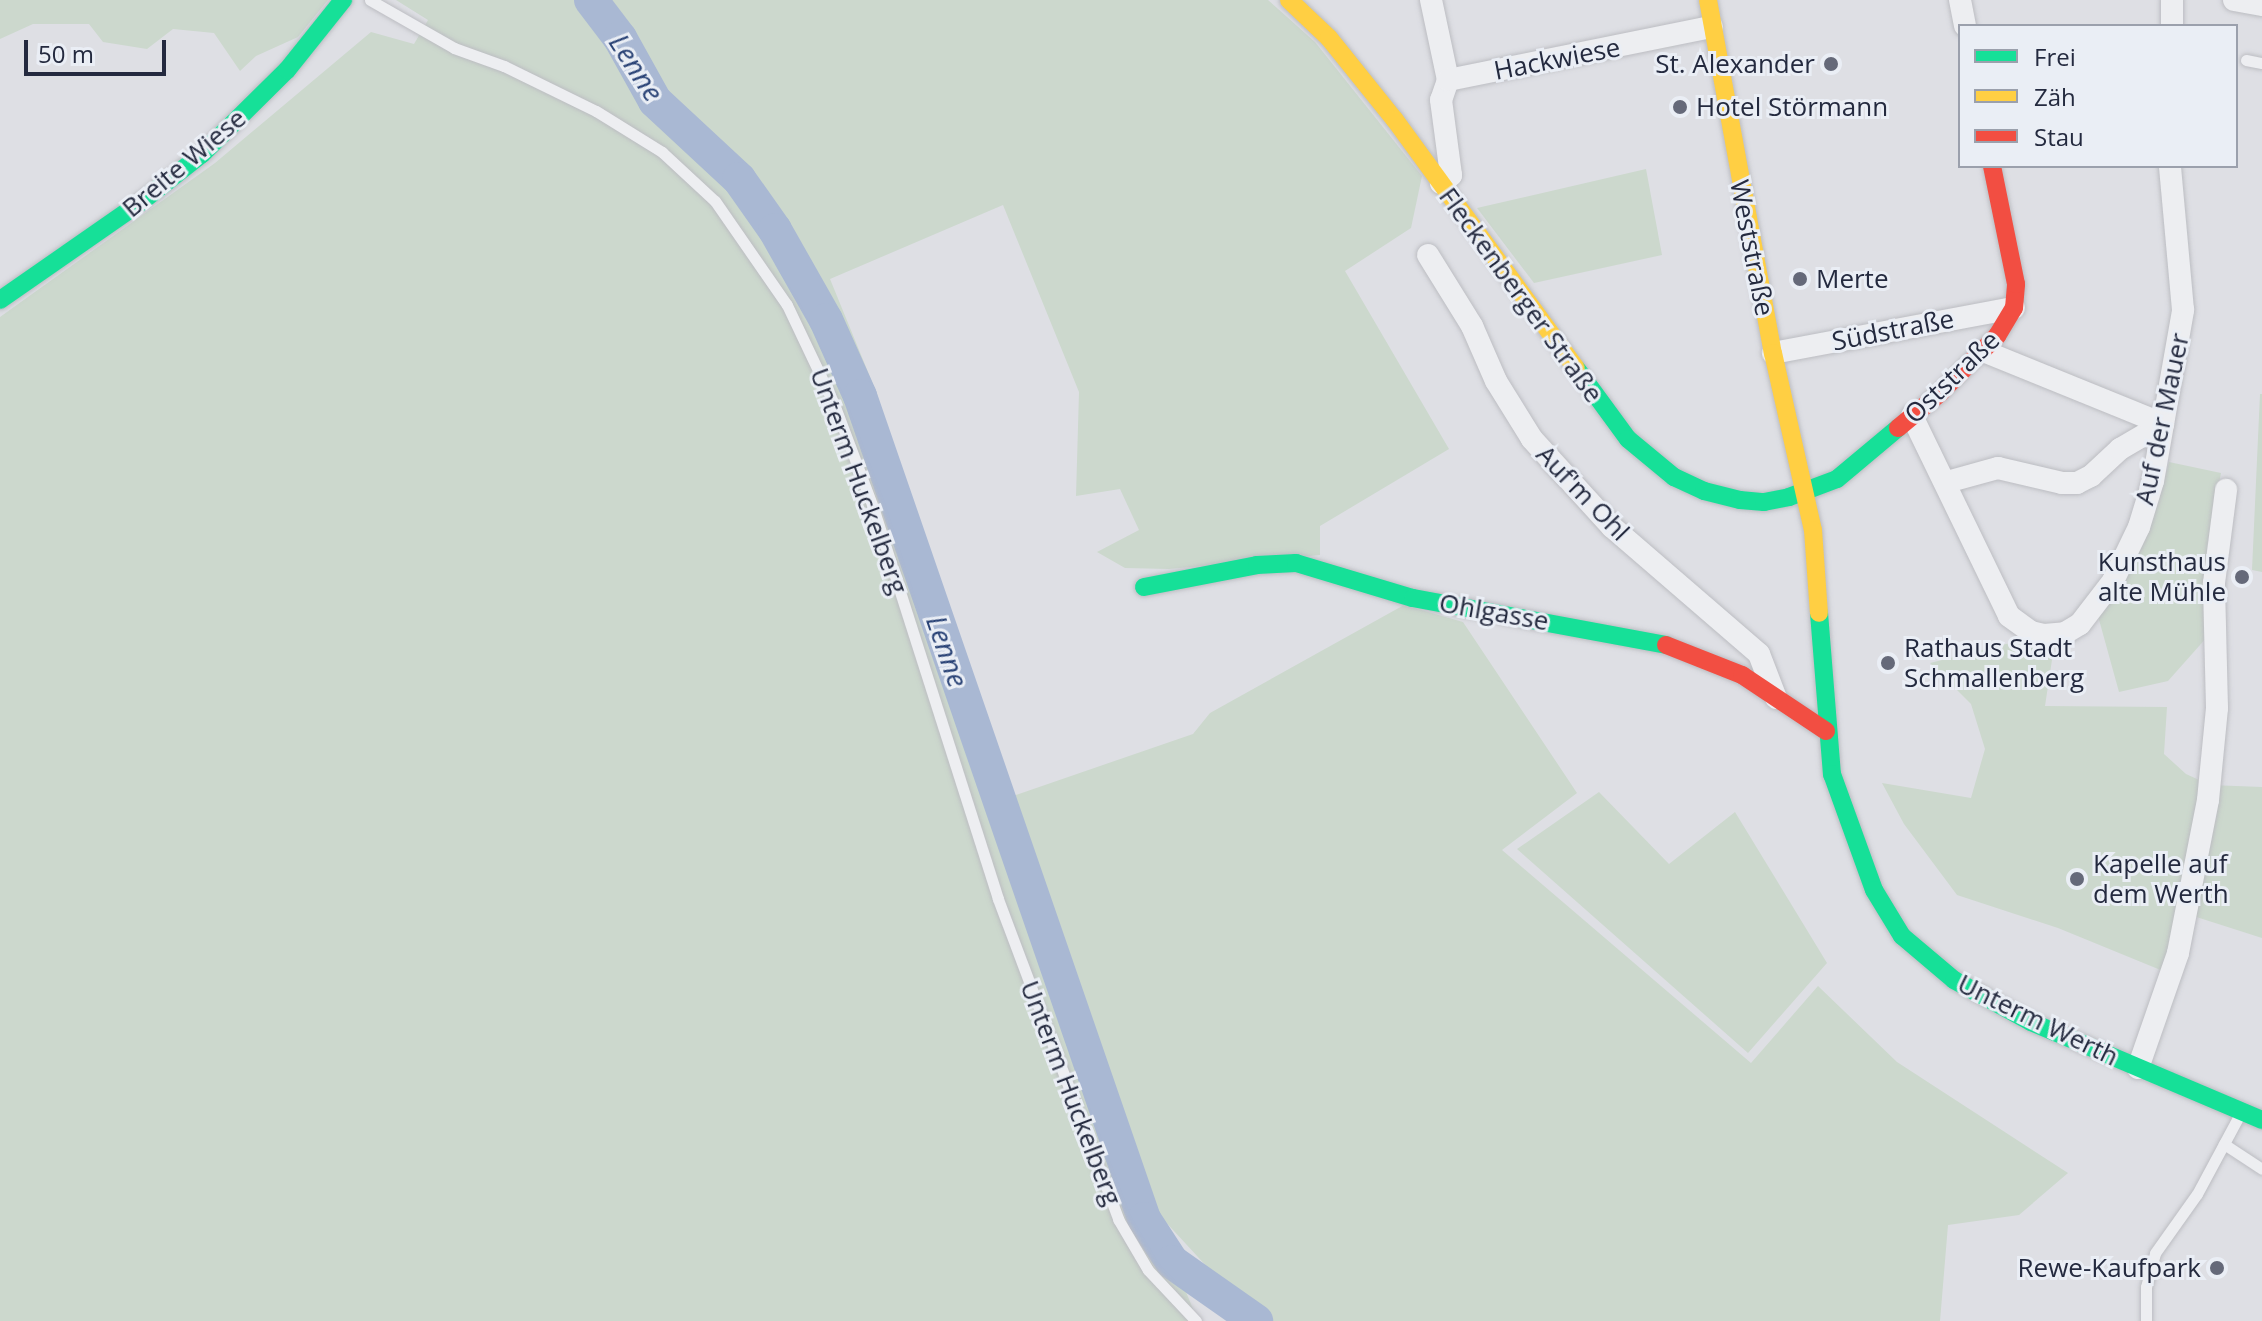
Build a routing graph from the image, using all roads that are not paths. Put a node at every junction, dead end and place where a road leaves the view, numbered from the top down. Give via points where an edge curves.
1 (343, 0) edge
2 (370, 0) edge
3 (1289, 0) edge
4 (1431, 0) edge
5 (1708, 0) edge
6 (1960, 0) edge
7 (2172, 0) edge
8 (2234, 0) edge
9 (2262, 5) edge
10 (1965, 24) edge
11 (2172, 24) edge
12 (1712, 27) junction
13 (2246, 60) dead end
14 (2262, 63) edge
15 (1448, 80) junction
16 (1992, 168) edge
17 (2170, 168) edge
18 (1441, 183) junction
19 (1428, 255) dead end
20 (0, 300) edge
21 (2014, 308) junction
22 (1983, 351) junction
23 (1773, 353) junction
24 (1912, 416) junction
25 (2163, 424) junction
26 (1947, 482) junction
27 (2226, 490) dead end
28 (1805, 494) junction
29 (1144, 587) dead end
30 (1776, 698) junction
31 (1826, 731) junction
32 (2138, 1068) junction
33 (2241, 1111) junction
34 (2262, 1120) edge
35 (2224, 1144) junction
36 (2262, 1169) edge
37 (1196, 1321) edge
38 (2146, 1321) edge

1 - 20 street, Breite Wiese via 287,70 202,154
2 - 37 lane, Unterm Huckelberg via 454,48 596,111 662,152 715,201 787,305 834,404 873,507 998,899 1118,1219 1148,1270
3 - 18 street, Fleckenberger Straße via 1329,38
4 - 15 street
5 - 12 street, Weststraße
6 - 10 street
7 - 11 street
8 - 9 street
12 - 15 street, Hackwiese
12 - 23 street, Weststraße
13 - 14 lane
15 - 18 street via 1441,100 1451,175
16 - 21 street, Oststraße via 2016,284
17 - 25 street, Auf der Mauer via 2183,310
18 - 28 street, Fleckenberger Straße via 1641,452 1674,477 1713,493 1756,502
19 - 30 street, Auf'm Ohl via 1532,439 1612,527 1759,654
21 - 22 street, Oststraße
21 - 23 street, Südstraße
22 - 24 street, Oststraße
22 - 25 street
23 - 28 street, Weststraße
24 - 26 street
24 - 28 street, Oststraße via 1849,470
25 - 26 street via 2077,483 1998,468
25 - 26 street, Auf der Mauer via 2146,507 2100,602 2080,624 2057,635 2031,632 2009,616
27 - 32 street via 2214,583 2217,708 2208,800 2178,953
28 - 31 street, Unterm Werth via 1815,541
29 - 30 street, Ohlgasse via 1257,565 1296,563 1413,598 1663,644 1721,665
30 - 31 street, Ohlgasse
31 - 32 street, Unterm Werth via 1832,774 1853,840 1874,890 1902,936 1954,980 2000,1006
32 - 33 street, Unterm Werth
33 - 34 street, Unterm Werth
33 - 35 lane
35 - 36 lane
35 - 38 lane via 2155,1253 2146,1287

